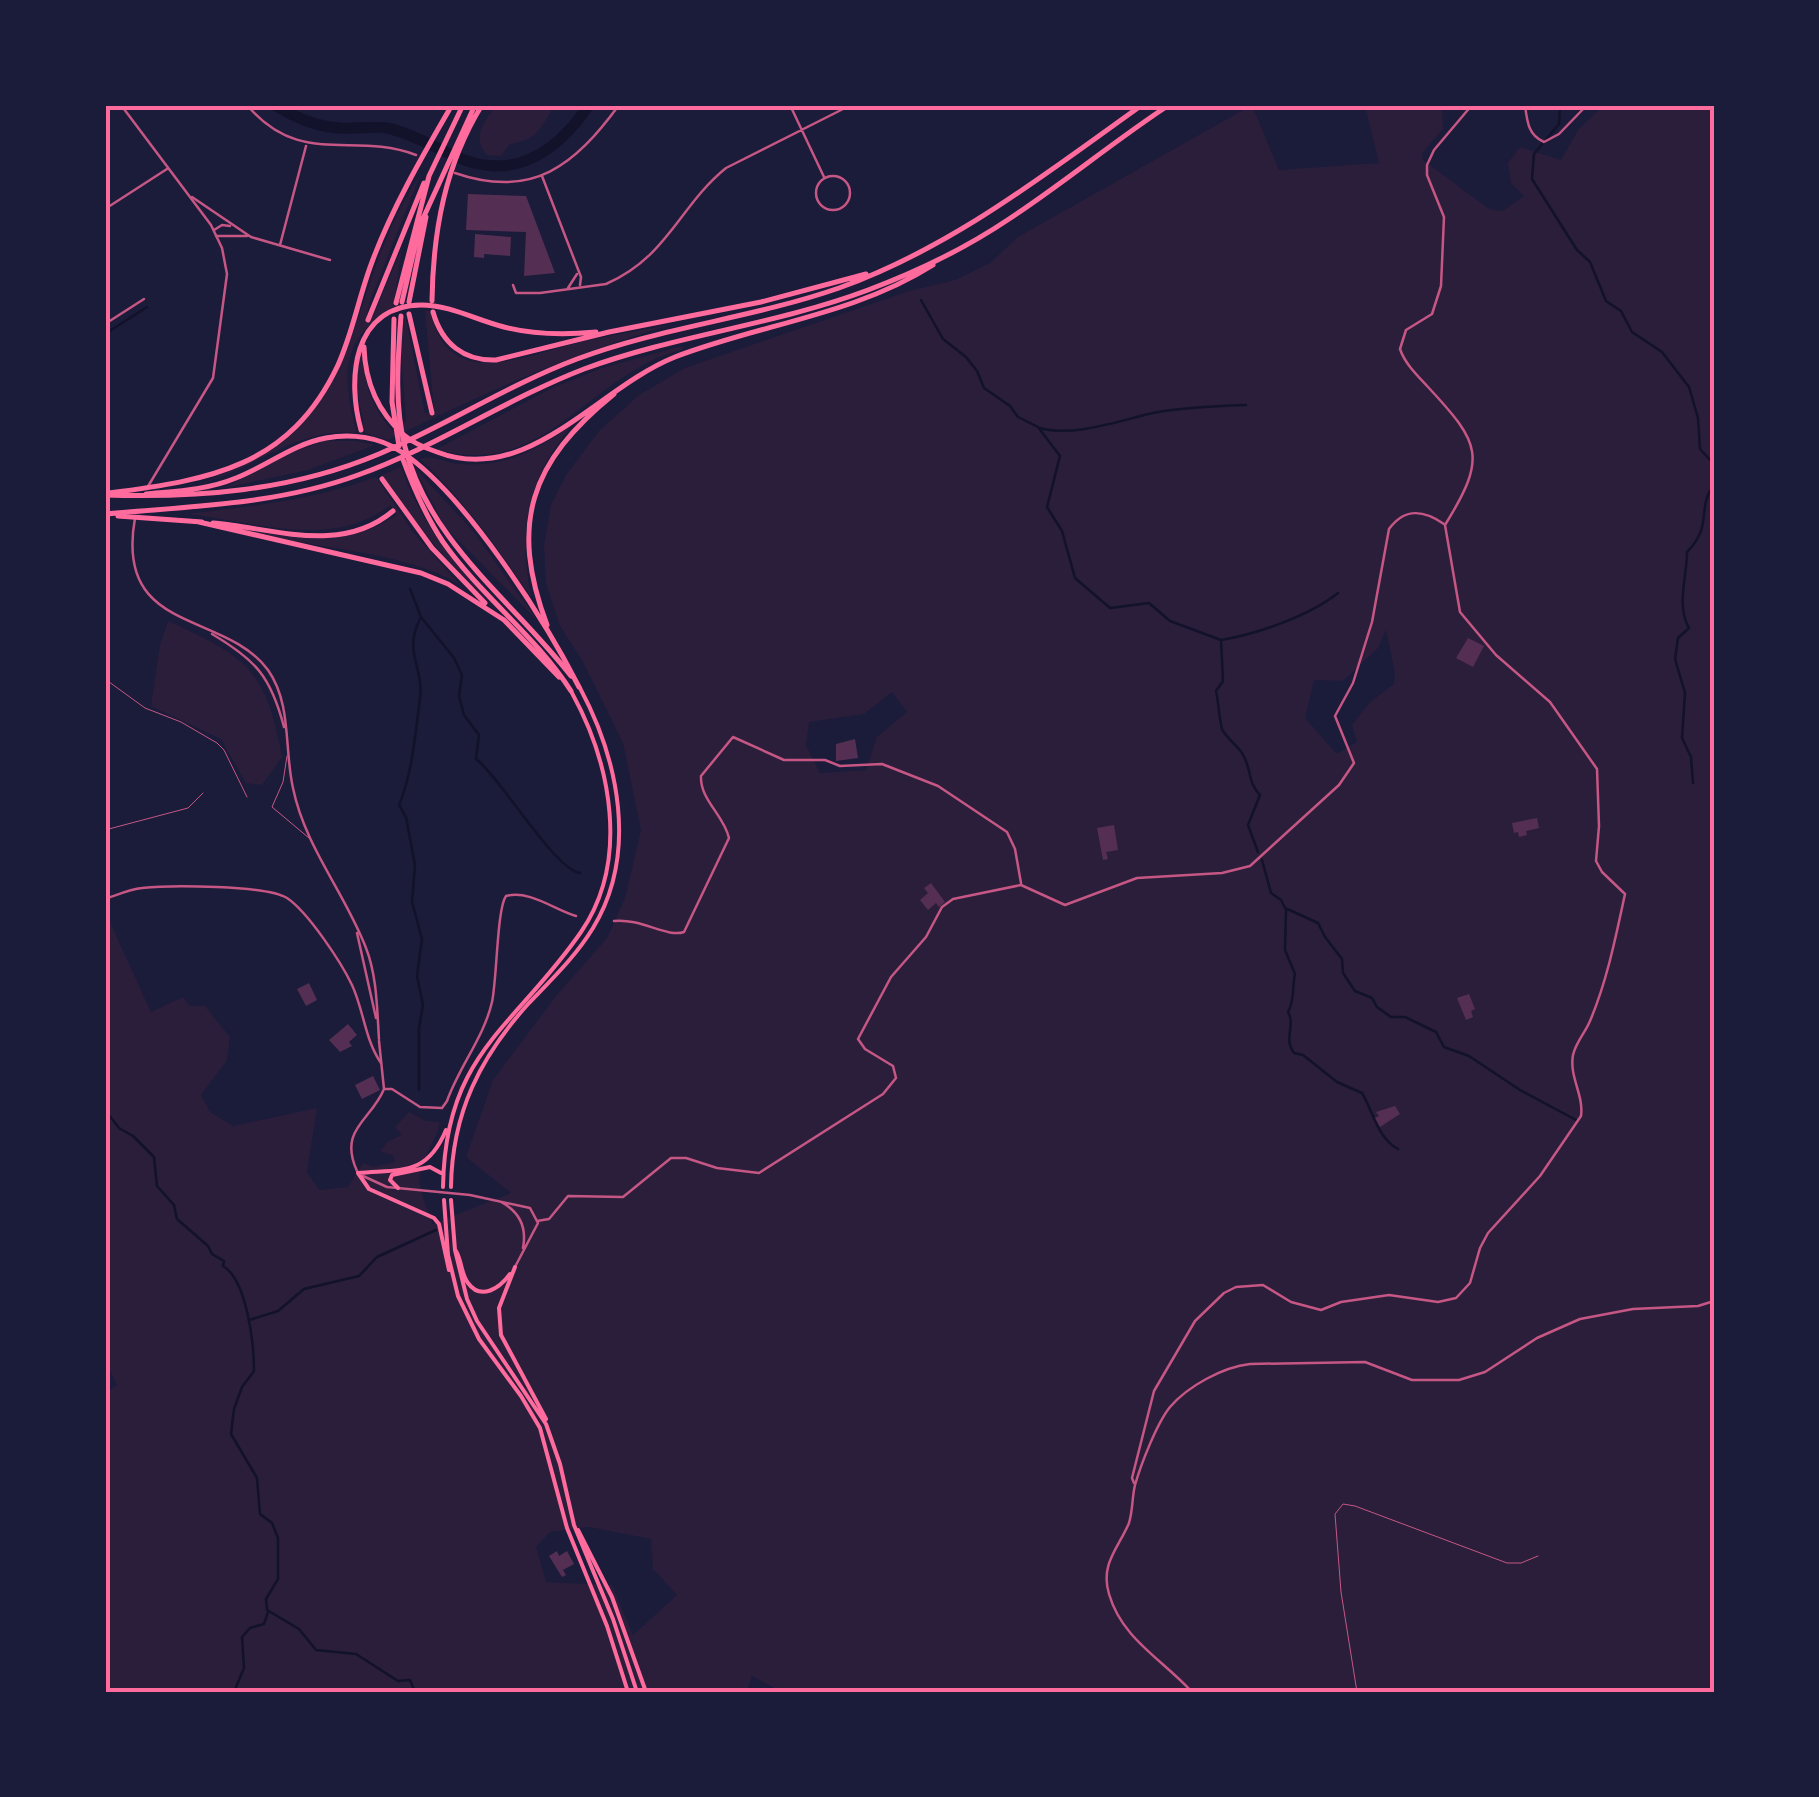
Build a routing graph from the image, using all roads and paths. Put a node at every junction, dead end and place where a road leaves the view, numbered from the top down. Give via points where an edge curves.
1 (120, 105) edge
2 (247, 105) edge
3 (452, 105) edge
4 (463, 105) edge
5 (478, 105) edge
6 (620, 105) edge
7 (790, 105) edge
8 (850, 105) edge
9 (1142, 105) edge
10 (1169, 105) edge
11 (1472, 105) edge
12 (1525, 105) edge
13 (1587, 105) edge
14 (802, 129) junction
15 (462, 136) junction
16 (307, 144) junction
17 (416, 155) dead end
18 (168, 168) junction
19 (455, 172) dead end
20 (542, 175) junction
21 (428, 176) junction
22 (825, 178) junction
23 (187, 194) junction
24 (105, 209) edge
25 (236, 229) junction
26 (213, 230) junction
27 (216, 236) junction
28 (248, 236) junction
29 (280, 246) junction
30 (953, 252) junction
31 (330, 260) dead end
32 (888, 267) junction
33 (579, 275) junction
34 (513, 284) dead end
35 (596, 286) junction
36 (578, 287) junction
37 (566, 290) junction
38 (144, 299) dead end
39 (432, 301) dead end
40 (433, 312) dead end
41 (409, 314) dead end
42 (368, 320) dead end
43 (105, 324) edge
44 (609, 332) junction
45 (364, 346) dead end
46 (634, 378) junction
47 (432, 413) dead end
48 (361, 430) dead end
49 (382, 479) dead end
50 (105, 494) edge
51 (123, 496) junction
52 (393, 511) dead end
53 (105, 514) edge
54 (200, 522) junction
55 (1445, 525) junction
56 (504, 620) junction
57 (550, 633) junction
58 (105, 679) edge
59 (580, 687) junction
60 (571, 691) junction
61 (288, 752) junction
62 (203, 793) dead end
63 (247, 797) dead end
64 (105, 830) edge
65 (309, 838) junction
66 (1021, 885) junction
67 (105, 899) edge
68 (576, 916) dead end
69 (614, 921) dead end
70 (382, 1064) junction
71 (384, 1088) junction
72 (451, 1116) junction
73 (358, 1173) junction
74 (444, 1176) junction
75 (444, 1187) dead end
76 (451, 1187) dead end
77 (398, 1188) junction
78 (444, 1200) dead end
79 (451, 1200) dead end
80 (498, 1200) junction
81 (537, 1221) junction
82 (455, 1250) junction
83 (522, 1255) junction
84 (516, 1266) junction
85 (455, 1284) junction
86 (1714, 1301) edge
87 (546, 1424) junction
88 (1135, 1485) junction
89 (573, 1521) junction
90 (1538, 1556) dead end
91 (628, 1692) edge
92 (637, 1692) edge
93 (646, 1692) edge
94 (1192, 1692) edge
95 (1357, 1692) edge

1 - 18 street
2 - 16 street via 266,124
3 - 50 highway via 376,249 338,365 294,426 256,456 211,477
4 - 21 highway
5 - 15 highway
6 - 20 street via 583,151
7 - 14 street
8 - 14 street
9 - 32 highway via 998,209
10 - 30 highway
11 - 55 street via 1427,165 1444,217 1441,286 1432,314 1406,330 1400,342 1403,356 1472,444 1468,488
12 - 13 street via 1528,128 1541,142 1559,134
14 - 22 street
14 - 35 street via 726,168 650,256
15 - 21 highway via 417,236 403,302
15 - 39 highway via 444,190
16 - 17 street via 389,147
16 - 29 street
18 - 23 street
18 - 24 street
19 - 20 street via 500,182
20 - 33 street
21 - 42 highway
22 - 22 street via 816,192 820,204 841,208 849,200 848,184
23 - 25 street
23 - 26 street
25 - 26 street
25 - 28 street
26 - 27 street
27 - 28 street
27 - 61 street via 228,282 216,367 139,503 133,540 138,572 153,597 244,654 264,675
28 - 29 street
29 - 31 street
30 - 46 highway via 855,303 689,352
30 - 53 highway via 817,308 601,363 331,484 236,504
32 - 44 highway
32 - 51 highway via 814,296 597,352 327,472 215,494
33 - 35 street
33 - 36 street
33 - 37 street
34 - 37 street via 516,293
35 - 36 street
36 - 37 street
38 - 43 street
40 - 44 highway via 456,350 482,360
41 - 47 highway
44 - 48 highway via 531,333 445,308 408,307 378,323 358,350 352,388
45 - 46 highway via 372,389 385,413 407,438 462,460 523,451
46 - 57 highway via 557,451 533,502 528,558
49 - 56 highway via 432,548
50 - 51 highway
51 - 57 highway via 218,485 314,440 350,436 384,443 419,464 439,486
52 - 54 highway via 369,527 330,536
53 - 54 highway
54 - 56 highway via 421,572
55 - 66 street via 1414,511 1393,522 1372,622 1335,716 1354,763 1339,786 1250,866 1137,878 1065,905
55 - 88 street via 1460,612 1550,702 1598,768 1596,861 1625,894 1611,960 1573,1053 1581,1116 1540,1176 1488,1233 1470,1283 1456,1298 1389,1295 1320,1310 1263,1285 1224,1292 1195,1320 1154,1391
56 - 60 highway
57 - 59 highway
58 - 63 lane via 216,743
59 - 60 highway via 434,516 405,447 397,318 394,414 416,495 459,563 534,640
59 - 76 main road via 615,781 619,827 612,882 587,937 478,1072 455,1134
60 - 72 main road via 606,783 610,842 604,880 581,932 476,1060
61 - 65 street
61 - 65 lane via 272,807
62 - 64 lane via 188,808
65 - 70 street via 356,927
66 - 69 street via 1006,832 938,786 882,764 784,760 732,736 700,776 729,838 684,932
66 - 81 street via 970,894 942,907 884,990 858,1040 892,1066 891,1087 759,1173 671,1158 632,1193 611,1199 568,1196 549,1219
67 - 70 street via 139,888 244,889 287,898 344,968
68 - 71 street via 532,896 506,896 489,1013 447,1101 432,1110
70 - 71 street
71 - 73 street via 355,1129 351,1157
72 - 73 main road via 436,1153 425,1162
72 - 74 main road
73 - 77 street
73 - 85 main road via 368,1189 439,1224
74 - 75 main road
74 - 77 main road via 430,1167 392,1175
77 - 80 street
78 - 85 main road
79 - 82 main road
80 - 81 street via 530,1208
80 - 83 street via 522,1222
81 - 83 street
82 - 84 main road via 468,1284 482,1291 497,1289
82 - 87 main road via 477,1321
83 - 84 street
84 - 87 main road via 499,1308 501,1335
85 - 91 main road via 471,1324 540,1428 572,1543
86 - 88 street via 1580,1319 1459,1380 1412,1380 1365,1362 1233,1366 1169,1408
87 - 89 main road
88 - 94 street via 1131,1517 1106,1565 1110,1598 1130,1636
89 - 92 main road
89 - 93 main road via 612,1597
90 - 95 lane via 1507,1563 1349,1504 1338,1507 1341,1592

